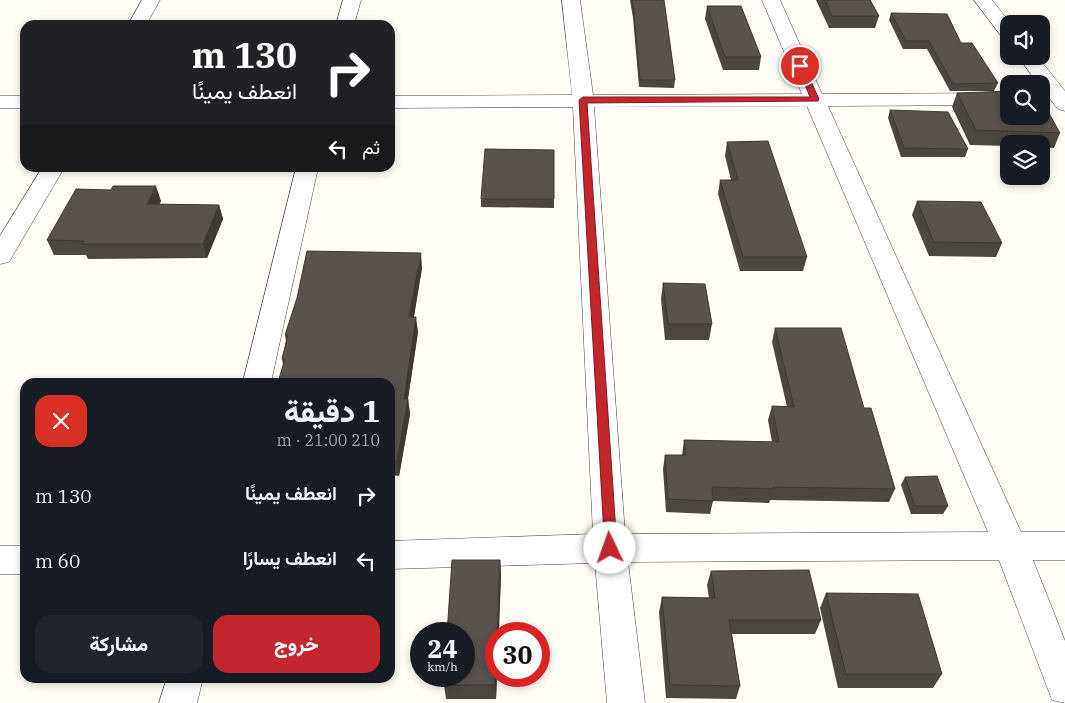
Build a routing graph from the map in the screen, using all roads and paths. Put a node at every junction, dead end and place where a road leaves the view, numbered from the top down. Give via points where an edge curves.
1 (151, 0) edge
2 (352, 0) edge
3 (571, 0) edge
4 (771, 0) edge
5 (983, 0) edge
6 (140, 20) edge
7 (346, 20) edge
8 (1000, 22) edge
9 (1033, 65) edge
10 (815, 99) junction
11 (1000, 99) edge
12 (583, 100) junction
13 (1058, 100) edge
14 (0, 102) edge
15 (20, 102) edge
16 (395, 102) edge
17 (51, 172) edge
18 (306, 172) edge
19 (0, 256) edge
20 (258, 378) edge
21 (1010, 545) junction
22 (1065, 546) edge
23 (610, 548) junction
24 (395, 555) edge
25 (0, 560) edge
26 (20, 560) edge
27 (184, 683) edge
28 (1065, 687) edge
29 (178, 703) edge
30 (626, 703) edge

1 - 6 street
2 - 7 street
3 - 12 street
4 - 10 street
5 - 8 street
9 - 13 street
10 - 11 street
10 - 12 street
10 - 21 street
12 - 16 street
12 - 23 street
14 - 15 street
17 - 19 street
18 - 20 street
21 - 22 street
21 - 23 street
21 - 28 street
23 - 24 street
23 - 30 street
25 - 26 street
27 - 29 street

